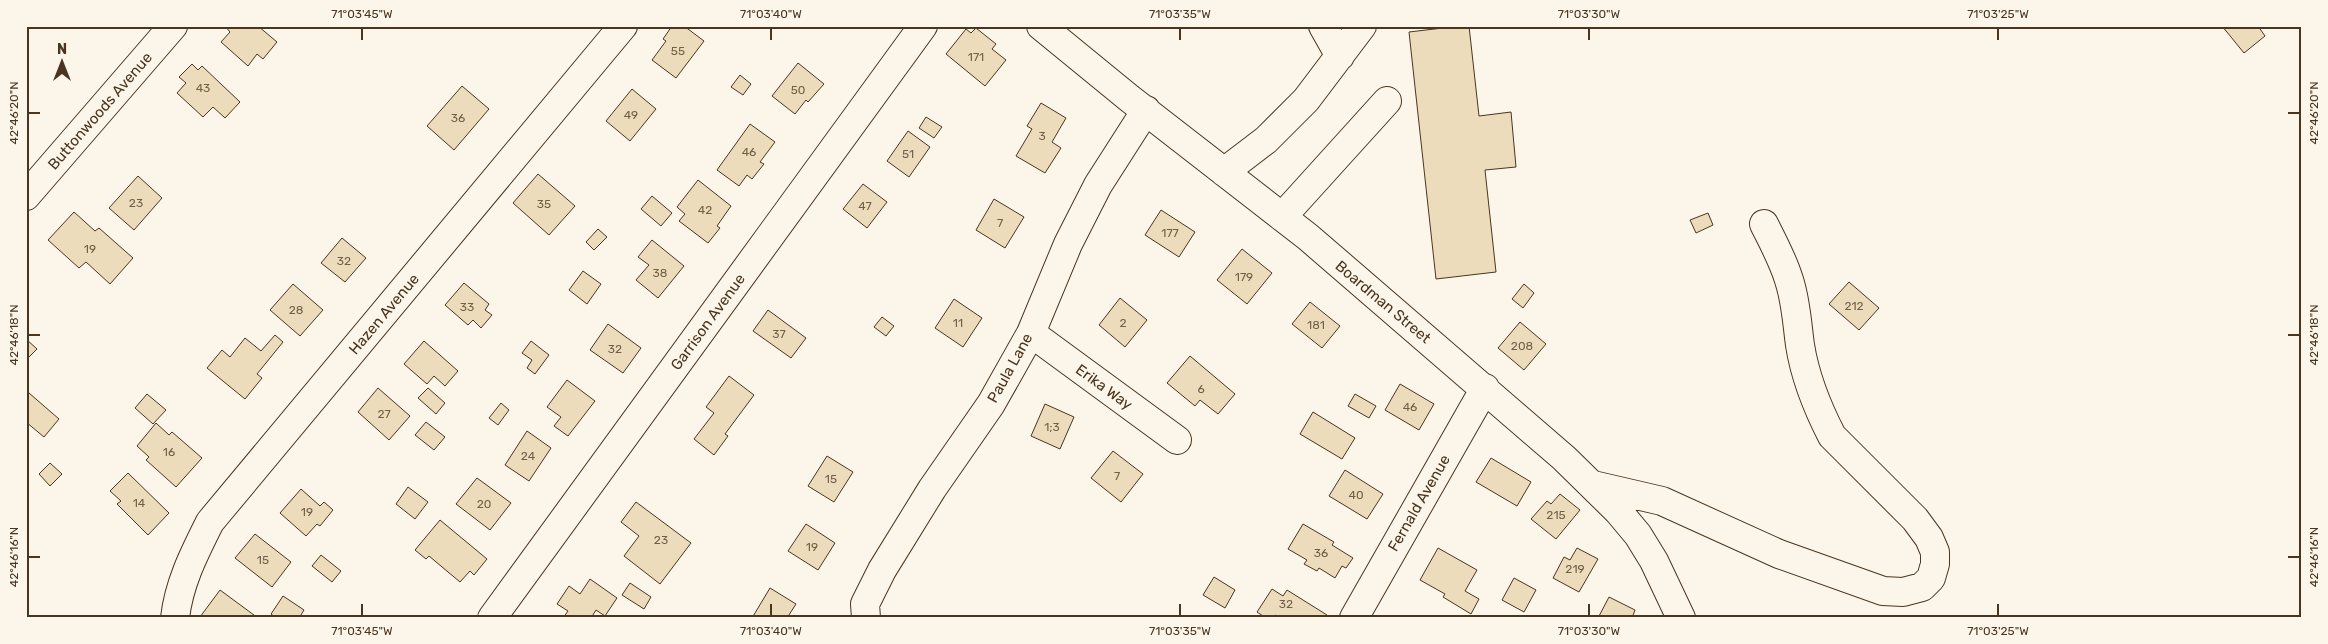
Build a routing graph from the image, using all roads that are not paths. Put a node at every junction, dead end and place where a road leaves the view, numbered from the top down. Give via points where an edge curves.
1 (173, 26) edge
2 (623, 26) edge
3 (923, 26) edge
4 (1041, 26) edge
5 (1323, 26) edge
6 (1362, 26) edge
7 (1340, 56) junction
8 (1387, 101) dead end
9 (1146, 110) junction
10 (1224, 172) junction
11 (26, 196) edge
12 (1282, 217) junction
13 (1764, 224) dead end
14 (1031, 333) junction
15 (1485, 388) junction
16 (1177, 440) dead end
17 (1593, 485) junction
18 (175, 618) edge
19 (492, 618) edge
20 (866, 618) edge
21 (1354, 618) edge
22 (1681, 618) edge

1 - 11 street, Buttonwoods Avenue
2 - 18 street, Hazen Avenue via 210,522 190,562 178,596
3 - 19 street, Garrison Avenue
4 - 9 street, Boardman Street
5 - 7 street
6 - 7 street
7 - 10 street via 1306,100 1266,140
8 - 12 street
9 - 10 street, Boardman Street
9 - 14 street, Paula Lane via 1094,193 1068,244
10 - 12 street, Boardman Street
12 - 15 street, Boardman Street
13 - 17 street via 1789,280 1804,362 1824,421 1832,436 1915,519 1929,538 1935,552 1931,578 1922,587 1903,592 1883,591 1779,554 1662,501
14 - 16 street, Erika Way
14 - 20 street, Paula Lane via 990,404 882,570 865,604
15 - 17 street, Boardman Street
15 - 21 street, Fernald Avenue
17 - 22 street, Boardman Street via 1638,535

